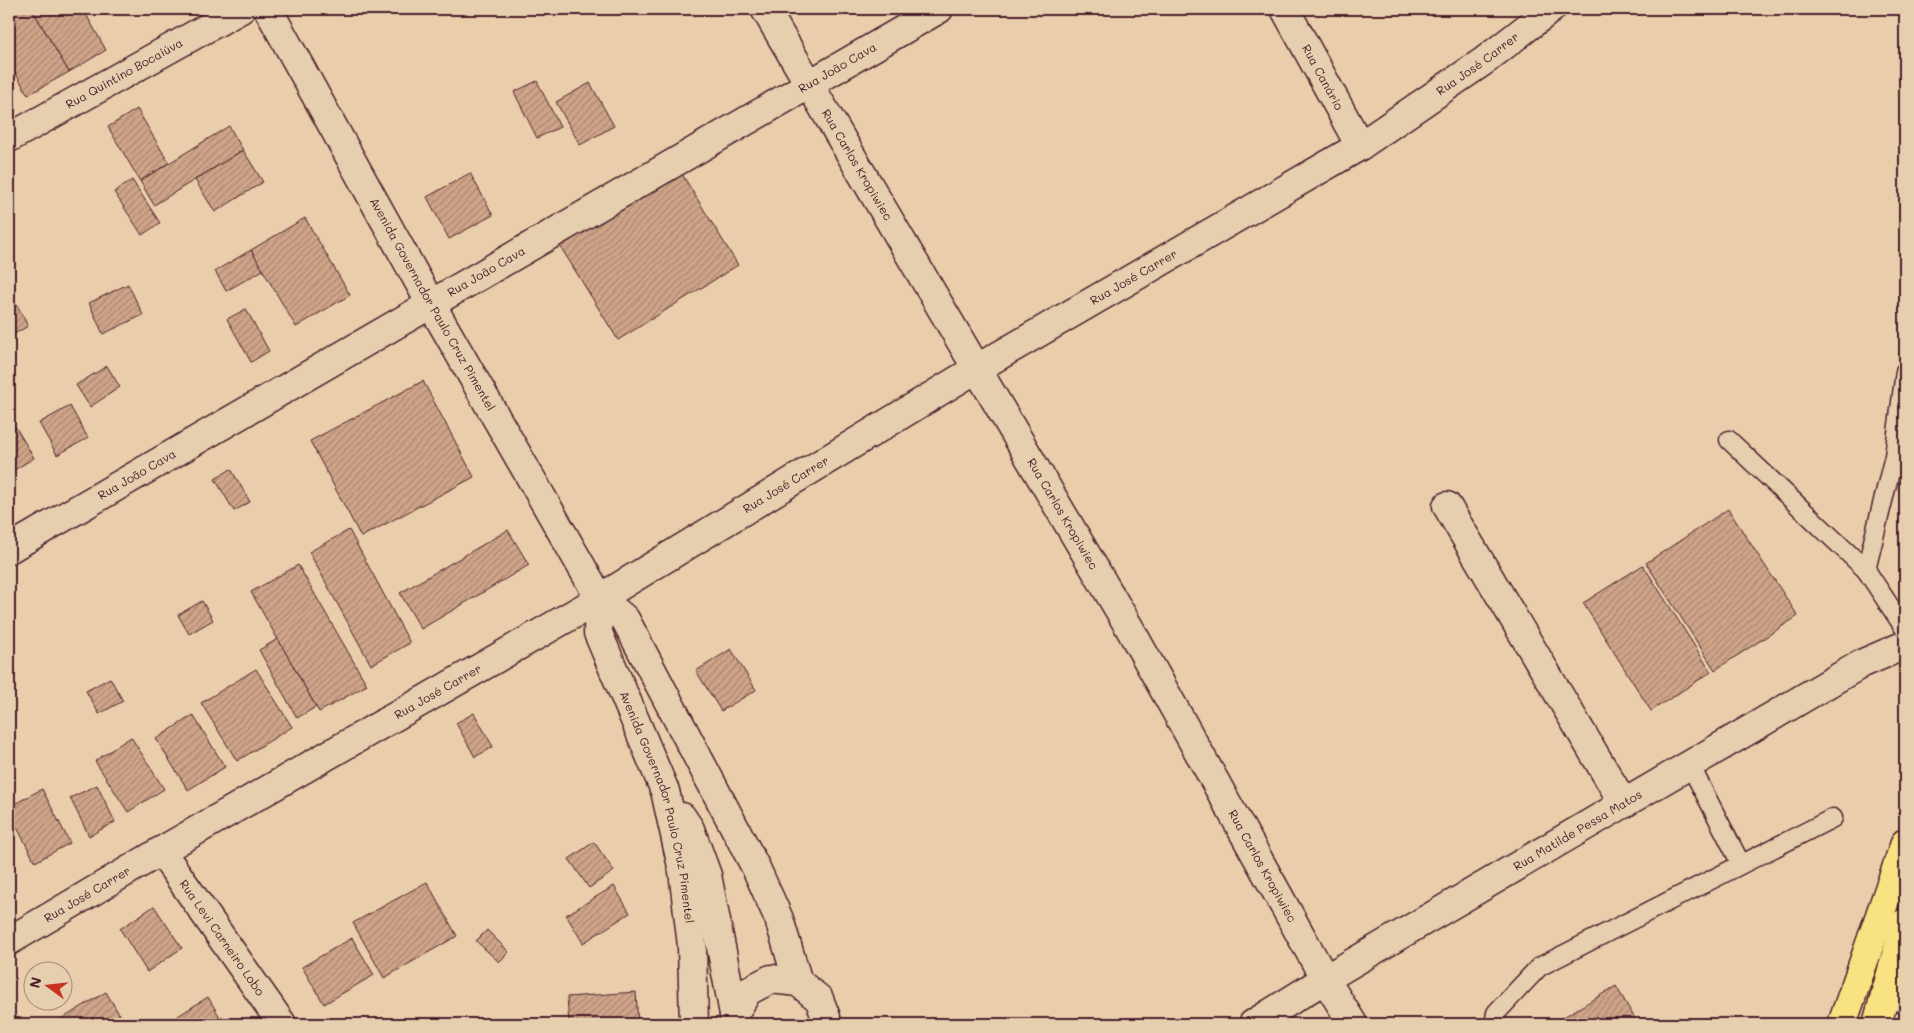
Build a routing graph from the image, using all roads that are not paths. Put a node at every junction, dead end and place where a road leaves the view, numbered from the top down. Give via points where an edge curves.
1 (242, 9) edge
2 (268, 9) edge
3 (764, 9) edge
4 (939, 9) edge
5 (1285, 9) edge
6 (1551, 9) edge
7 (809, 84) junction
8 (9, 138) edge
9 (1360, 146) junction
10 (431, 304) junction
11 (976, 369) junction
12 (1905, 371) edge
13 (1729, 440) dead end
14 (1447, 506) dead end
15 (9, 549) edge
16 (1866, 570) junction
17 (599, 597) junction
18 (1905, 629) edge
19 (1905, 645) edge
20 (1690, 765) junction
21 (665, 791) junction
22 (1624, 804) junction
23 (1832, 818) dead end
24 (1905, 843) edge
25 (162, 851) junction
26 (1741, 864) junction
27 (1905, 923) edge
28 (9, 941) edge
29 (1325, 979) junction
30 (798, 982) junction
31 (1896, 995) edge
32 (822, 1012) edge
33 (734, 1019) edge
34 (282, 1024) edge
35 (694, 1024) edge
36 (838, 1024) edge
37 (1253, 1024) edge
38 (1353, 1024) edge
39 (1494, 1024) edge
40 (1842, 1024) edge
41 (1877, 1024) edge

1 - 8 street, Rua Quintino Bocaiúva
2 - 10 street, Avenida Governador Paulo Cruz Pimentel
3 - 7 street, Rua Carlos Kropiwiec
4 - 7 street, Rua João Cava
5 - 9 street, Rua Canário
6 - 9 street, Rua José Carrer via 1484,61
7 - 10 street, Rua João Cava
7 - 11 street, Rua Carlos Kropiwiec
9 - 11 street, Rua José Carrer
10 - 15 street, Rua João Cava
10 - 17 street, Avenida Governador Paulo Cruz Pimentel
11 - 17 street, Rua José Carrer
11 - 29 street, Rua Carlos Kropiwiec via 1129,627
12 - 16 lane via 1894,456
13 - 16 lane
14 - 22 street
16 - 18 lane
17 - 21 street, Avenida Governador Paulo Cruz Pimentel via 598,633
17 - 25 street, Rua José Carrer
17 - 30 street, Avenida Governador Paulo Cruz Pimentel via 625,619 756,868 779,918
19 - 20 street, Rua Matilde Pessa Matos via 1864,663
20 - 22 street, Rua Matilde Pessa Matos
20 - 26 lane
21 - 33 street via 690,829 707,875
21 - 35 street, Avenida Governador Paulo Cruz Pimentel via 683,871 692,946
22 - 29 street, Rua Matilde Pessa Matos
23 - 26 lane
24 - 40 highway
25 - 28 street, Rua José Carrer
25 - 34 street, Rua Levi Carneiro Lobo
26 - 39 lane via 1539,967 1496,1013
27 - 31 highway
29 - 37 street, Rua Matilde Pessa Matos
29 - 38 street, Rua Carlos Kropiwiec
30 - 32 street
30 - 33 street via 771,979 748,991
31 - 41 highway
32 - 36 street

